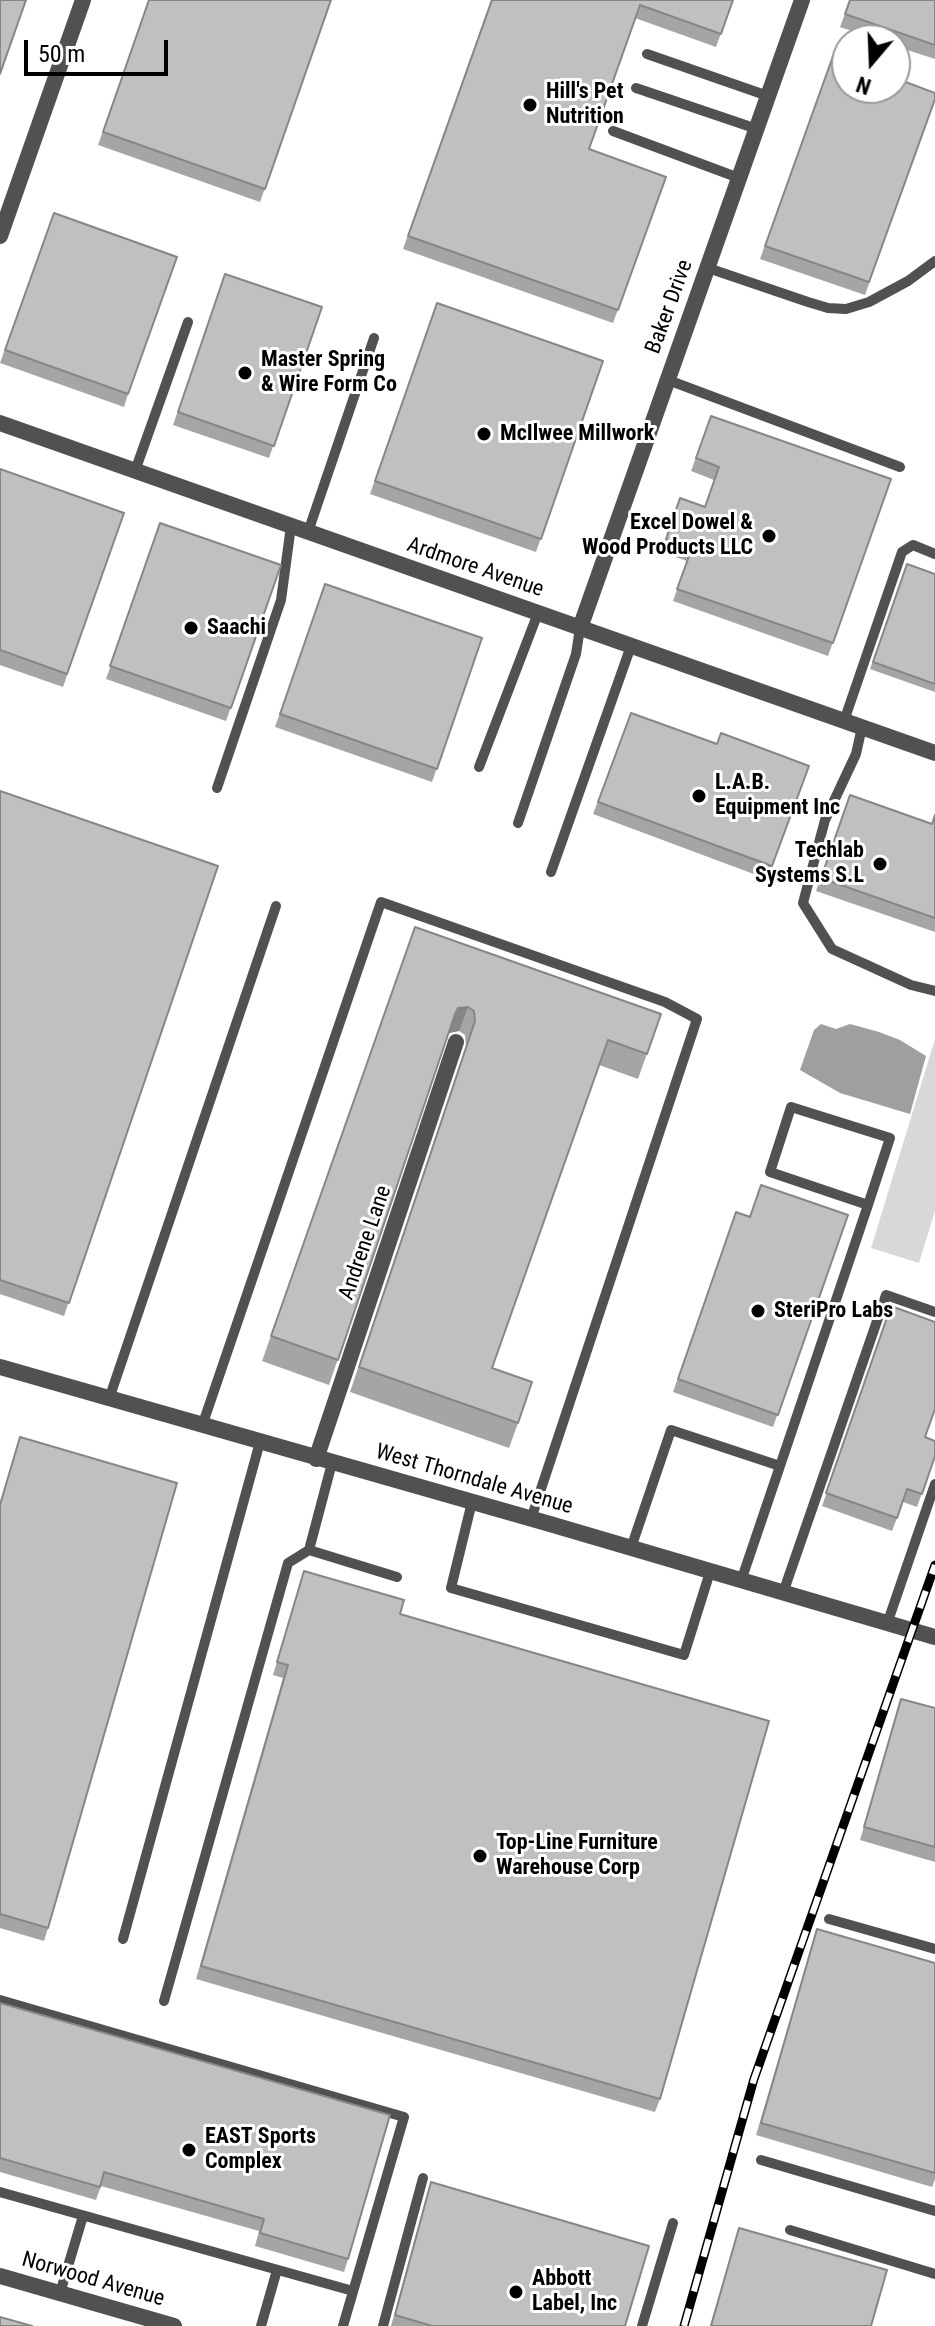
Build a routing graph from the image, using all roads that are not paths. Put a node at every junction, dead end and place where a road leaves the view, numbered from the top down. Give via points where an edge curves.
1 (83, 0) edge
2 (802, 0) edge
3 (647, 54) dead end
4 (636, 88) dead end
5 (768, 96) junction
6 (757, 129) junction
7 (613, 131) dead end
8 (739, 178) junction
9 (0, 236) edge
10 (935, 261) edge
11 (708, 268) junction
12 (188, 322) dead end
13 (374, 338) dead end
14 (668, 380) junction
15 (0, 423) edge
16 (900, 467) dead end
17 (135, 471) junction
18 (291, 526) junction
19 (308, 532) junction
20 (935, 554) edge
21 (538, 613) junction
22 (580, 628) junction
23 (631, 646) junction
24 (844, 721) junction
25 (862, 727) junction
26 (935, 753) edge
27 (479, 767) dead end
28 (217, 788) dead end
29 (518, 823) dead end
30 (551, 872) dead end
31 (276, 906) dead end
32 (935, 991) edge
33 (456, 1042) dead end
34 (868, 1205) junction
35 (935, 1312) edge
36 (0, 1367) edge
37 (109, 1399) junction
38 (202, 1426) junction
39 (260, 1442) junction
40 (324, 1461) junction
41 (780, 1466) junction
42 (935, 1484) edge
43 (472, 1502) junction
44 (531, 1519) junction
45 (631, 1548) junction
46 (309, 1550) junction
47 (710, 1572) junction
48 (397, 1577) dead end
49 (741, 1581) junction
50 (783, 1593) junction
51 (887, 1624) junction
52 (935, 1637) edge
53 (829, 1919) dead end
54 (123, 1939) dead end
55 (935, 1949) edge
56 (0, 2000) edge
57 (164, 2001) dead end
58 (761, 2160) dead end
59 (423, 2178) dead end
60 (0, 2192) edge
61 (935, 2211) edge
62 (83, 2216) junction
63 (673, 2223) dead end
64 (790, 2230) dead end
65 (277, 2270) junction
66 (935, 2274) edge
67 (0, 2276) edge
68 (353, 2291) junction
69 (60, 2293) junction
70 (174, 2326) edge
71 (261, 2326) edge
72 (343, 2326) edge
73 (383, 2326) edge
74 (642, 2326) edge

1 - 9 street
2 - 5 street, Baker Drive
3 - 5 lane
4 - 6 lane
5 - 6 street, Baker Drive
6 - 8 street, Baker Drive
7 - 8 lane
8 - 11 street, Baker Drive
10 - 11 lane via 908,281 846,309 828,308
11 - 14 street, Baker Drive
12 - 17 lane
13 - 19 lane
14 - 16 lane
14 - 22 street, Baker Drive
15 - 17 street, Ardmore Avenue
17 - 18 street, Ardmore Avenue
18 - 19 street, Ardmore Avenue
18 - 28 lane via 281,600
19 - 21 street, Ardmore Avenue
20 - 24 lane via 913,545 902,552
21 - 22 street, Ardmore Avenue
21 - 27 lane
22 - 23 street, Ardmore Avenue
22 - 29 lane via 576,654
23 - 24 street, Ardmore Avenue
23 - 30 lane
24 - 25 street, Ardmore Avenue
25 - 26 street, Ardmore Avenue
25 - 32 lane via 856,754 825,820 803,903 832,949
31 - 37 lane
33 - 40 street, Andrene Lane
34 - 34 lane via 890,1138 791,1107 770,1172
34 - 41 lane
35 - 50 lane via 886,1295
36 - 37 street, West Thorndale Avenue
37 - 38 street, West Thorndale Avenue
38 - 39 street, West Thorndale Avenue
38 - 44 lane via 381,902 665,1002 697,1019
39 - 40 street, West Thorndale Avenue
39 - 54 lane
40 - 43 street, West Thorndale Avenue
40 - 46 lane
41 - 45 lane via 671,1430
41 - 49 lane
42 - 51 lane
43 - 44 street, West Thorndale Avenue
43 - 47 lane via 451,1588 684,1655
44 - 45 street, West Thorndale Avenue
45 - 47 street, West Thorndale Avenue
46 - 48 lane
46 - 57 lane via 288,1563
47 - 49 street, West Thorndale Avenue
49 - 50 street, West Thorndale Avenue
50 - 51 street, West Thorndale Avenue
51 - 52 street, West Thorndale Avenue
53 - 55 lane
56 - 68 lane via 404,2117
58 - 61 lane
59 - 73 lane
60 - 62 lane
62 - 65 lane
62 - 69 lane
63 - 74 lane
64 - 66 lane
65 - 68 lane
65 - 71 lane
67 - 69 street, Norwood Avenue
68 - 72 lane
69 - 70 street, Norwood Avenue

